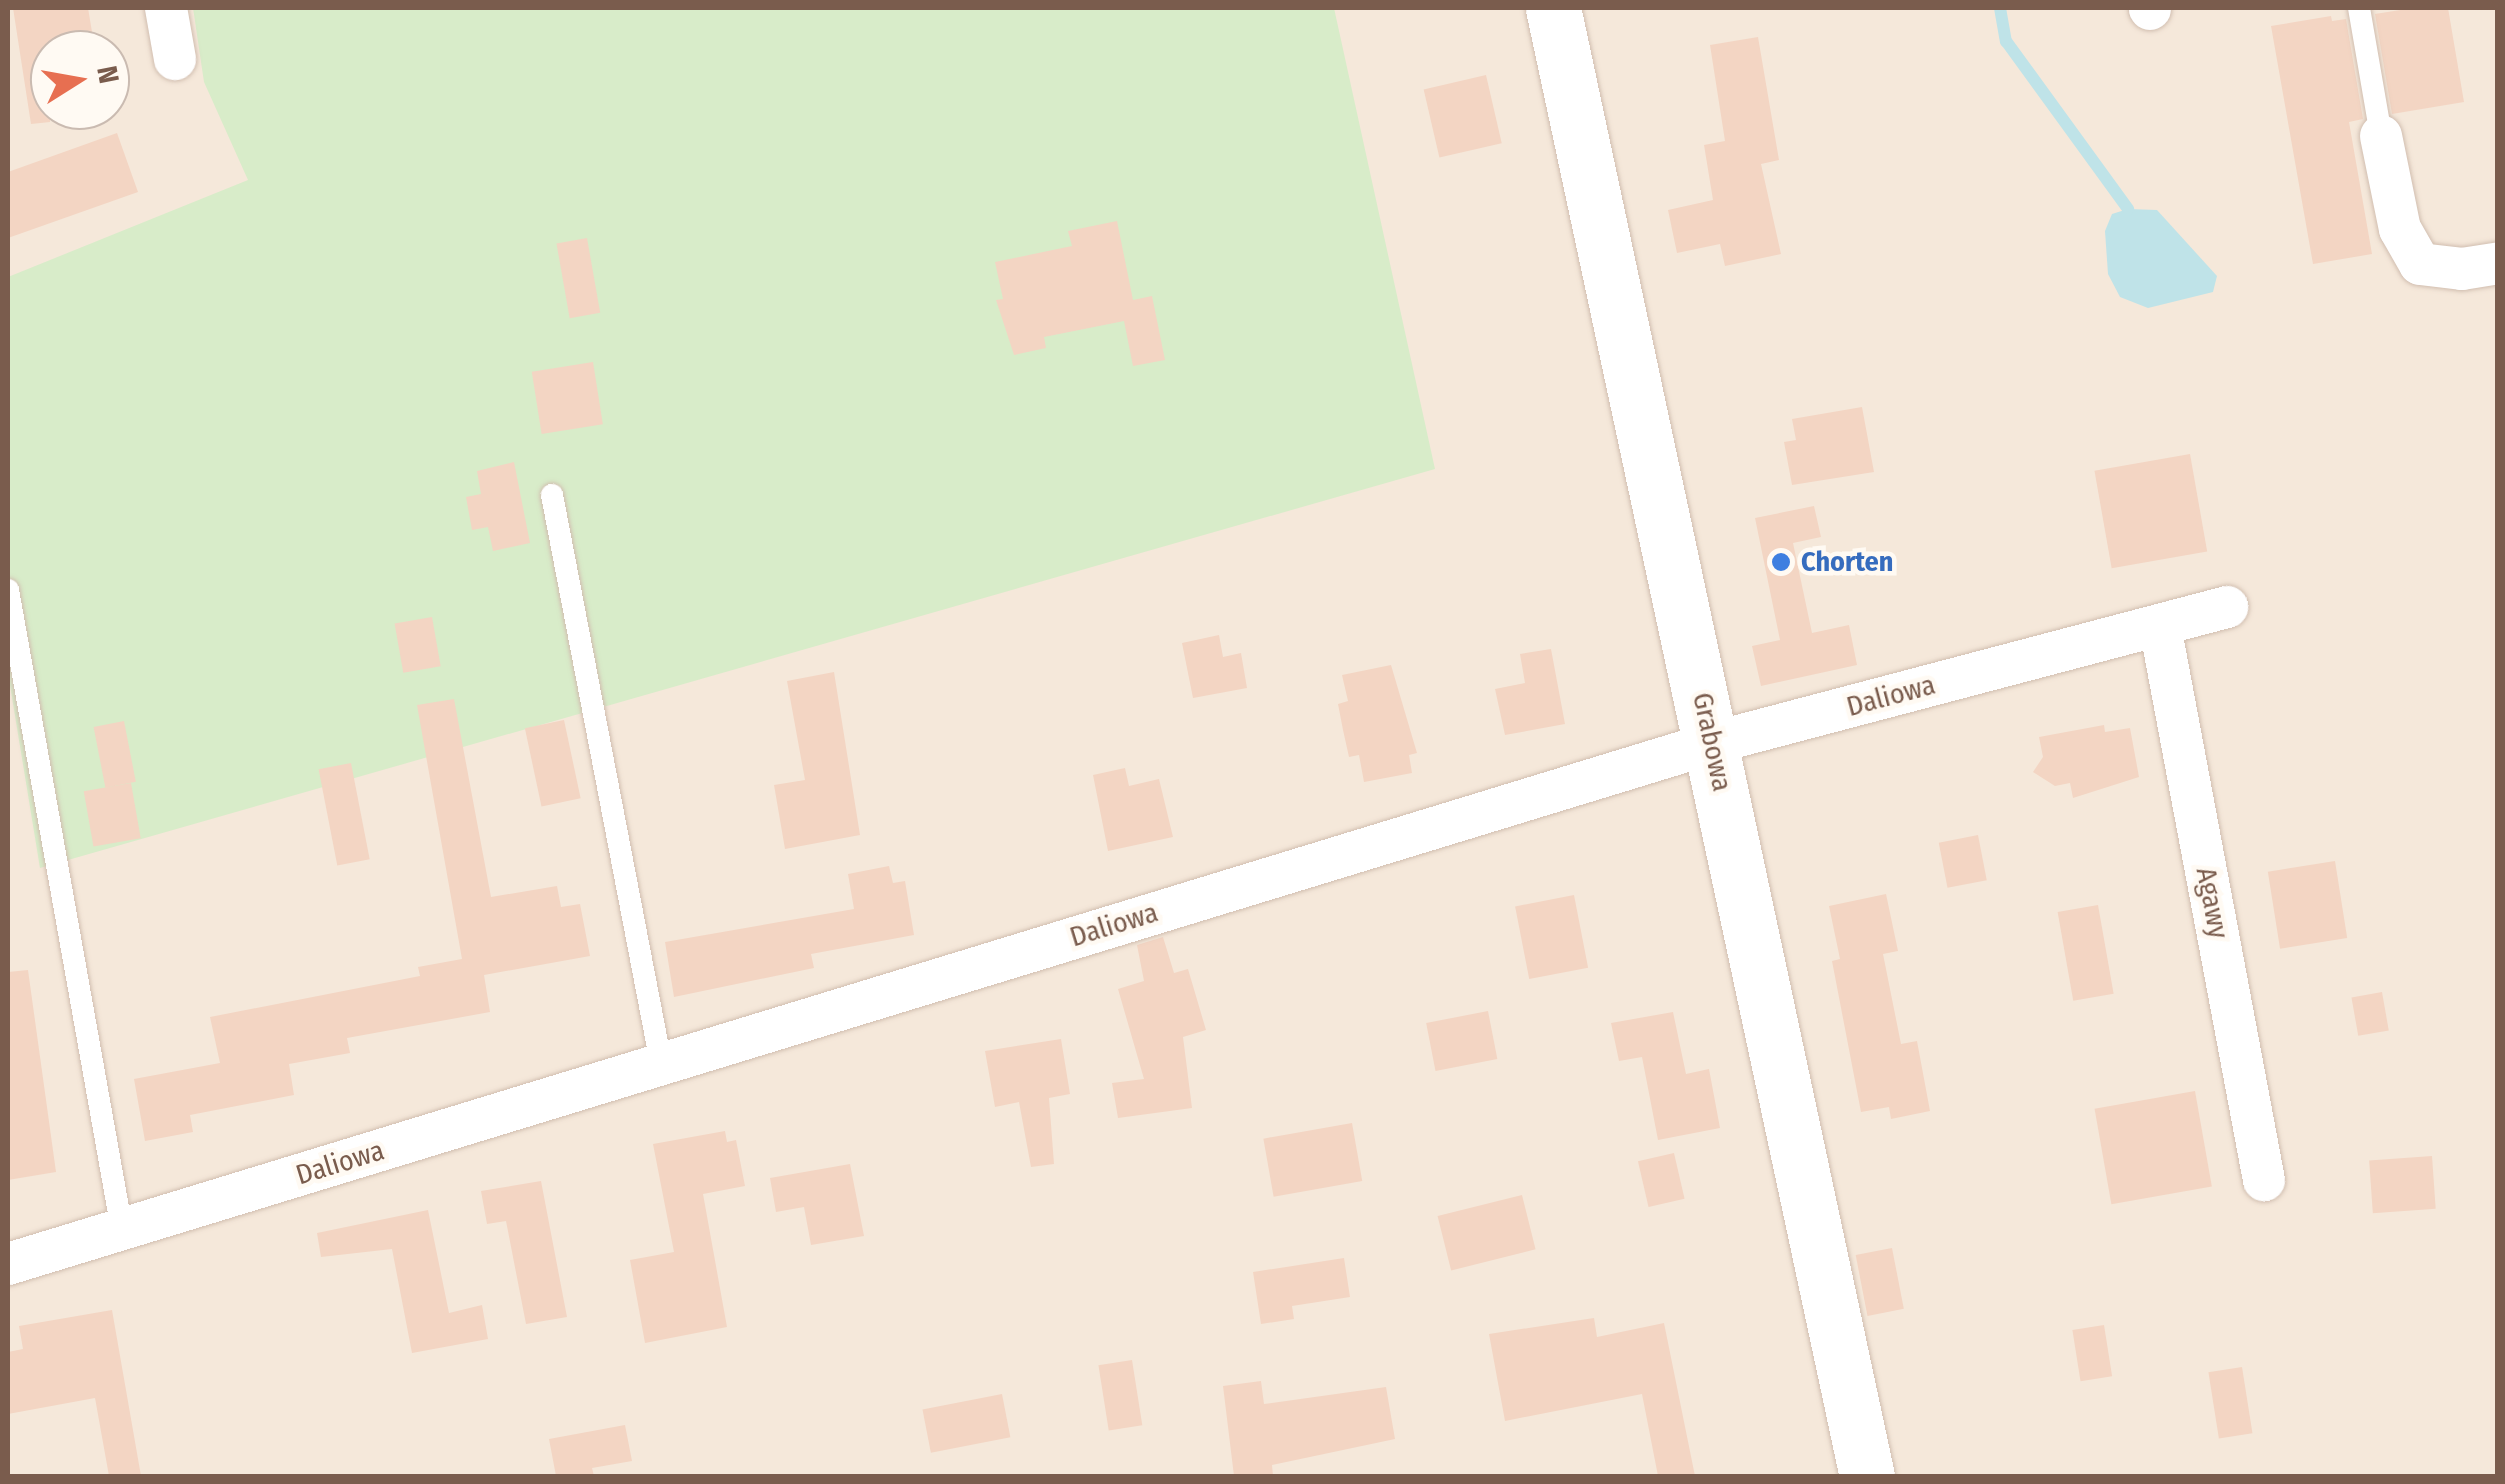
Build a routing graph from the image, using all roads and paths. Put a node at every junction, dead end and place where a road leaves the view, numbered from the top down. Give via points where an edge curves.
1 (166, 8) edge
2 (1553, 8) edge
3 (2359, 8) edge
4 (175, 60) dead end
5 (2381, 136) joint
6 (2498, 264) edge
7 (552, 494) dead end
8 (8, 590) edge
9 (2226, 606) dead end
10 (2160, 626) junction
11 (1712, 743) junction
12 (661, 1063) junction
13 (2264, 1180) dead end
14 (122, 1230) junction
15 (8, 1264) edge
16 (1868, 1476) edge

1 - 4 street
2 - 11 street, Grabowa
3 - 5 lane
5 - 6 street via 2400,229 2420,264
7 - 12 lane
8 - 14 lane
9 - 10 street, Daliowa
10 - 11 street, Daliowa
10 - 13 street, Agawy
11 - 12 street, Daliowa
11 - 16 street, Grabowa
12 - 14 street, Daliowa
14 - 15 street, Daliowa

